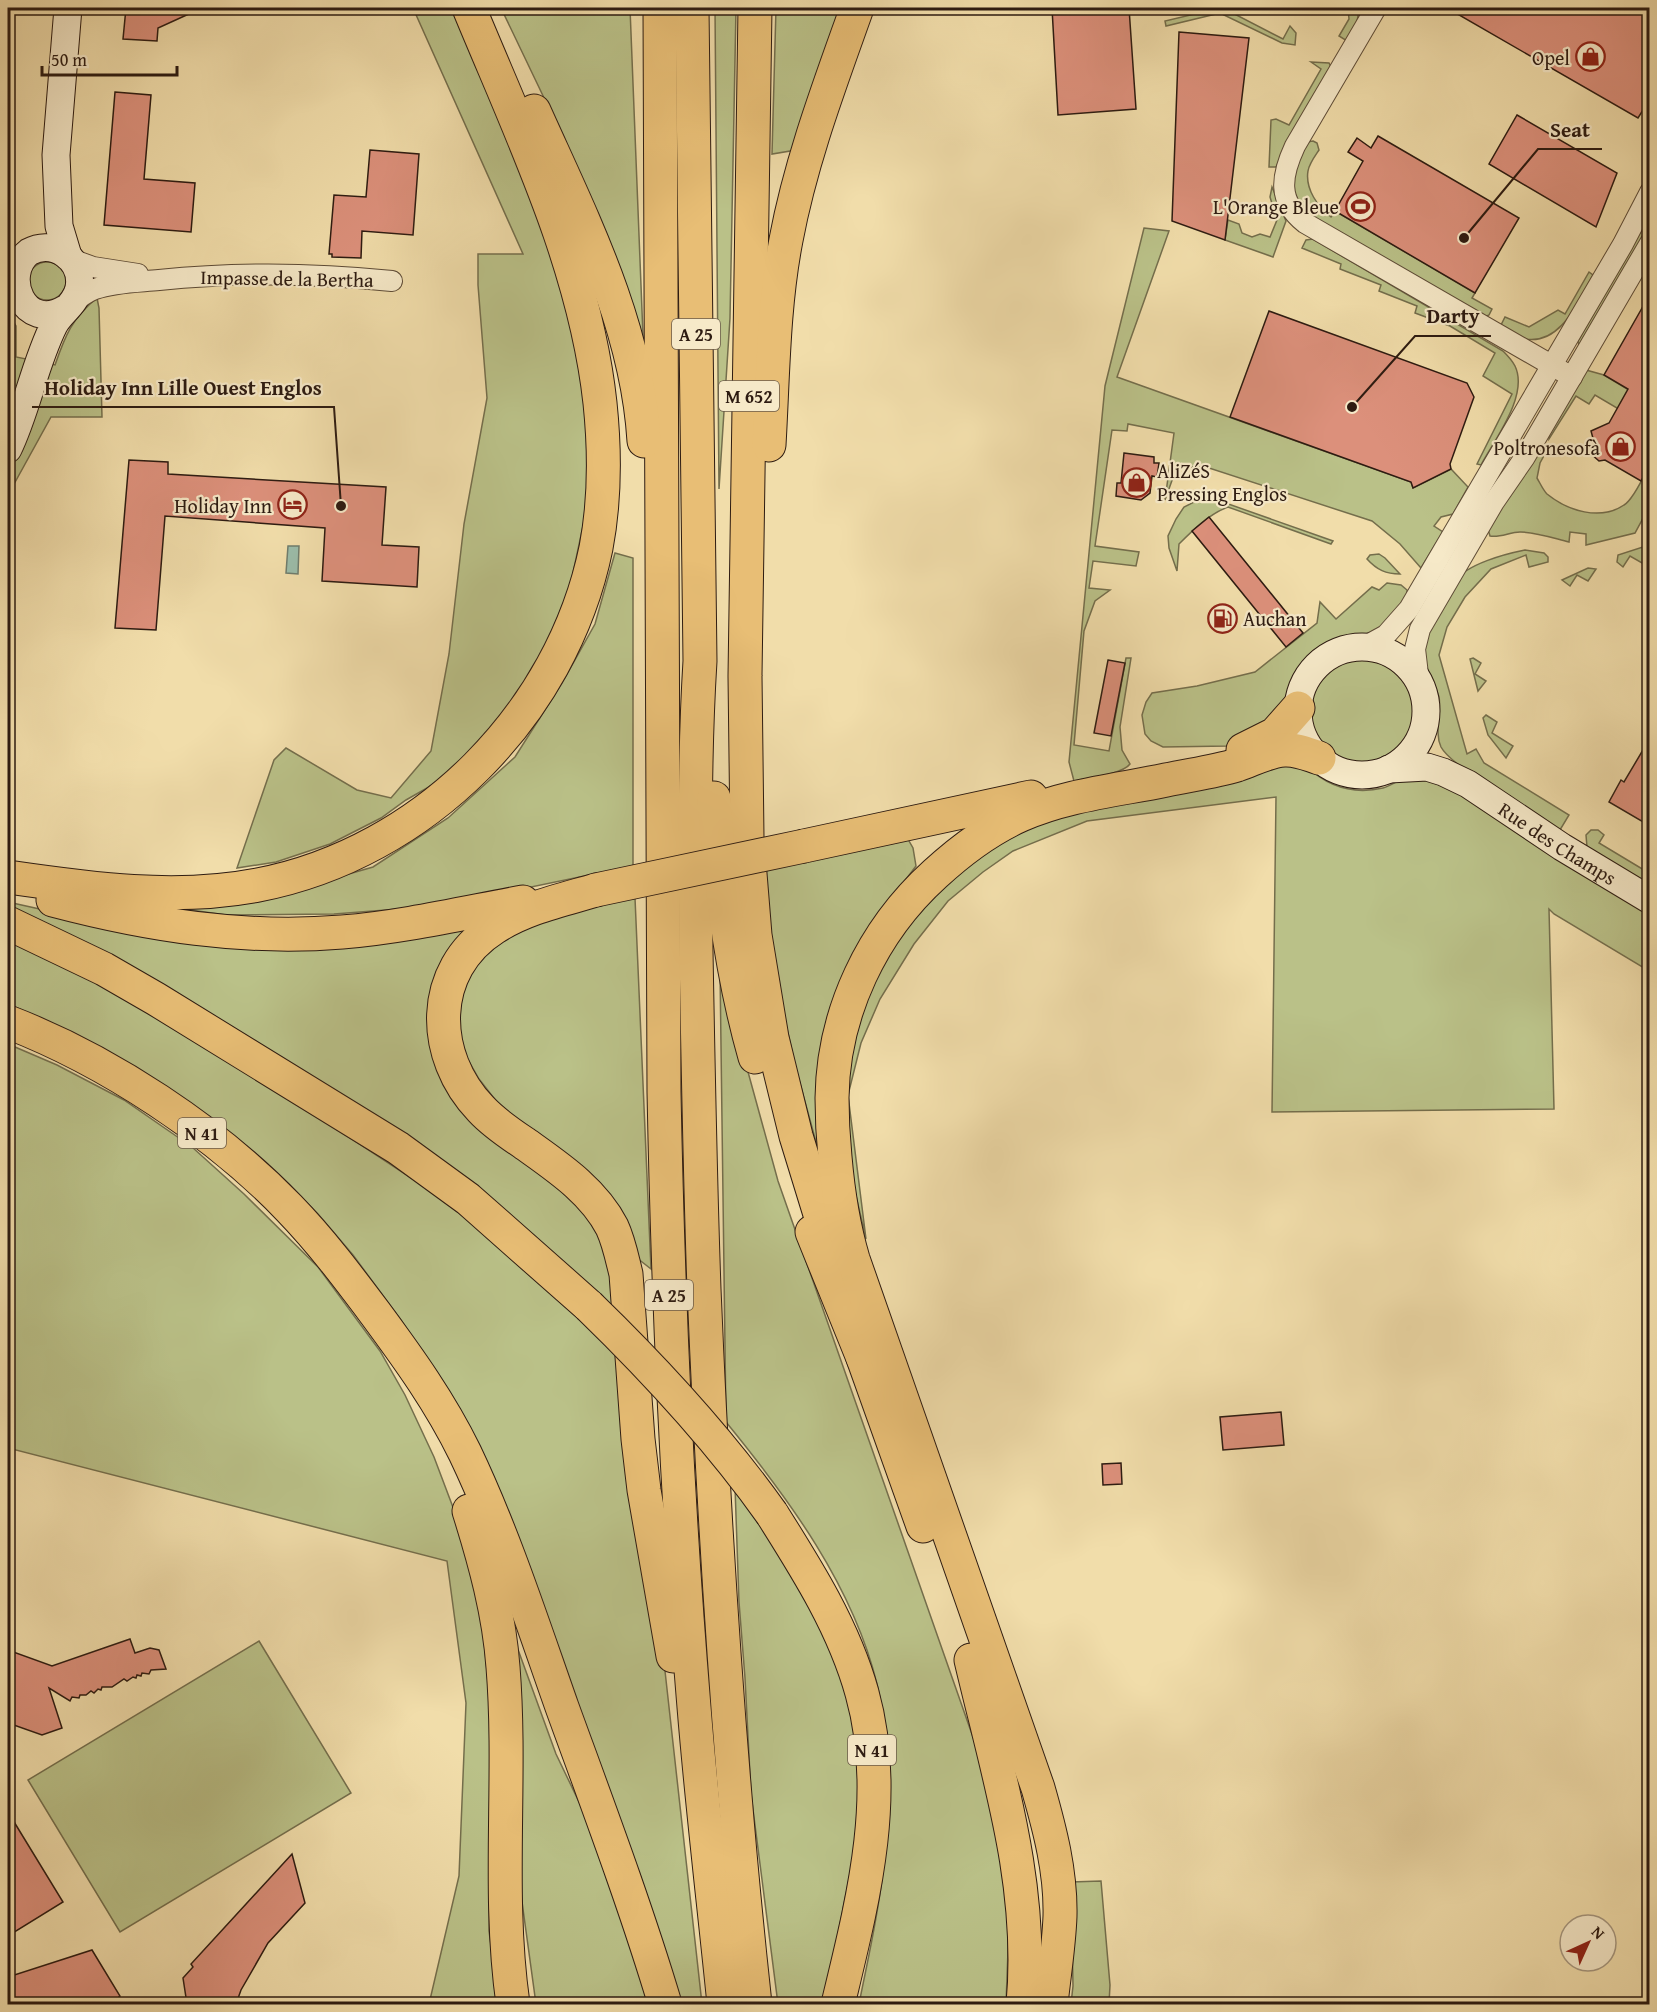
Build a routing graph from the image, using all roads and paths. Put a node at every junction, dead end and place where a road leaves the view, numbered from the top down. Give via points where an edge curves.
1 (68, 8) edge
2 (469, 8) edge
3 (488, 8) edge
4 (660, 8) edge
5 (692, 8) edge
6 (755, 8) edge
7 (857, 8) edge
8 (1376, 8) edge
9 (57, 155) junction
10 (1650, 192) edge
11 (1646, 205) edge
12 (1650, 243) edge
13 (69, 257) junction
14 (17, 263) edge
15 (182, 277) junction
16 (392, 280) dead end
17 (18, 302) edge
18 (69, 307) junction
19 (1552, 366) junction
20 (1572, 377) junction
21 (29, 392) junction
22 (8, 449) edge
23 (1364, 647) junction
24 (700, 661) junction
25 (745, 676) junction
26 (1419, 683) junction
27 (1298, 708) junction
28 (1425, 720) junction
29 (1319, 758) junction
30 (1389, 769) junction
31 (1468, 784) junction
32 (664, 859) junction
33 (8, 877) edge
34 (8, 888) edge
35 (596, 890) junction
36 (1650, 900) edge
37 (8, 924) edge
38 (8, 1022) edge
39 (359, 1293) junction
40 (863, 1358) junction
41 (971, 1660) junction
42 (1056, 1950) junction
43 (513, 2004) edge
44 (665, 2004) edge
45 (718, 2004) edge
46 (724, 2004) edge
47 (755, 2004) edge
48 (838, 2004) edge
49 (1023, 2004) edge
50 (1051, 2004) edge

1 - 9 street
2 - 33 highway via 562,239 590,339 598,392 603,463 596,548 578,608 553,663 511,728 466,778 413,821 332,864 260,884 199,892 103,889
3 - 32 highway via 601,264 634,373 644,449 651,796
4 - 32 highway, A 25
5 - 24 highway, A 25
6 - 25 highway, M 652
7 - 25 highway via 805,161 782,265 760,593
8 - 19 street via 1288,160 1284,184 1291,209 1305,223
9 - 13 street via 59,226
9 - 14 street via 37,238
10 - 11 street
11 - 19 street
12 - 20 street
13 - 14 street via 45,248
13 - 15 street, Impasse de la Bertha via 86,266 112,271
13 - 18 street via 80,279
14 - 17 street via 12,283
15 - 16 street, Impasse de la Bertha via 315,275
15 - 18 street, Impasse de la Bertha via 111,285 88,292
17 - 18 street via 44,315 58,314
17 - 21 street via 33,337
18 - 21 street via 54,326
19 - 20 street
19 - 23 street via 1409,609 1386,635
20 - 26 street via 1420,630 1415,649
21 - 22 street
23 - 26 street via 1383,650 1400,659
23 - 27 street via 1340,650 1318,663 1304,684
24 - 40 highway via 710,695 725,914 752,1045 792,1182
24 - 47 highway, A 25 via 694,816 698,1124 707,1371 722,1645
25 - 40 highway, M 652 via 748,847 755,935 774,1047 801,1155
26 - 28 street via 1425,701
27 - 29 street via 1304,738
27 - 35 highway, bridge via 1275,734 1242,750
28 - 30 street via 1413,749
28 - 31 street, Rue des Champs via 1437,752
29 - 30 street via 1335,769 1353,774
29 - 42 highway via 1293,750 1277,751 1234,765 1058,802 1007,822 947,863 896,915 862,971 840,1034 832,1098 843,1221 1041,1799 1053,1842 1059,1886
30 - 31 street, Rue des Champs via 1429,768
31 - 36 street, Rue des Champs
32 - 46 highway, A 25 via 664,1104 676,1420 694,1707
34 - 35 highway via 160,924 278,934 388,927
35 - 45 highway via 531,910 493,928 480,939 455,971 448,988 443,1031 445,1049 464,1089 482,1111 585,1191 611,1226 620,1248 626,1274 644,1490 676,1674
37 - 48 highway, N 41, bridge via 132,985 437,1175 475,1204 635,1350 729,1455 772,1515 839,1630 862,1694 870,1730 874,1788 870,1850
38 - 39 highway, N 41 via 87,1059 192,1125 277,1196
39 - 43 highway via 448,1456 474,1526 493,1595 504,1687 505,1901
39 - 44 highway via 427,1384 465,1452 492,1515 632,1900
40 - 41 highway
41 - 42 highway via 1019,1788 1039,1860
41 - 49 highway via 1019,1865 1026,1945
42 - 50 highway

